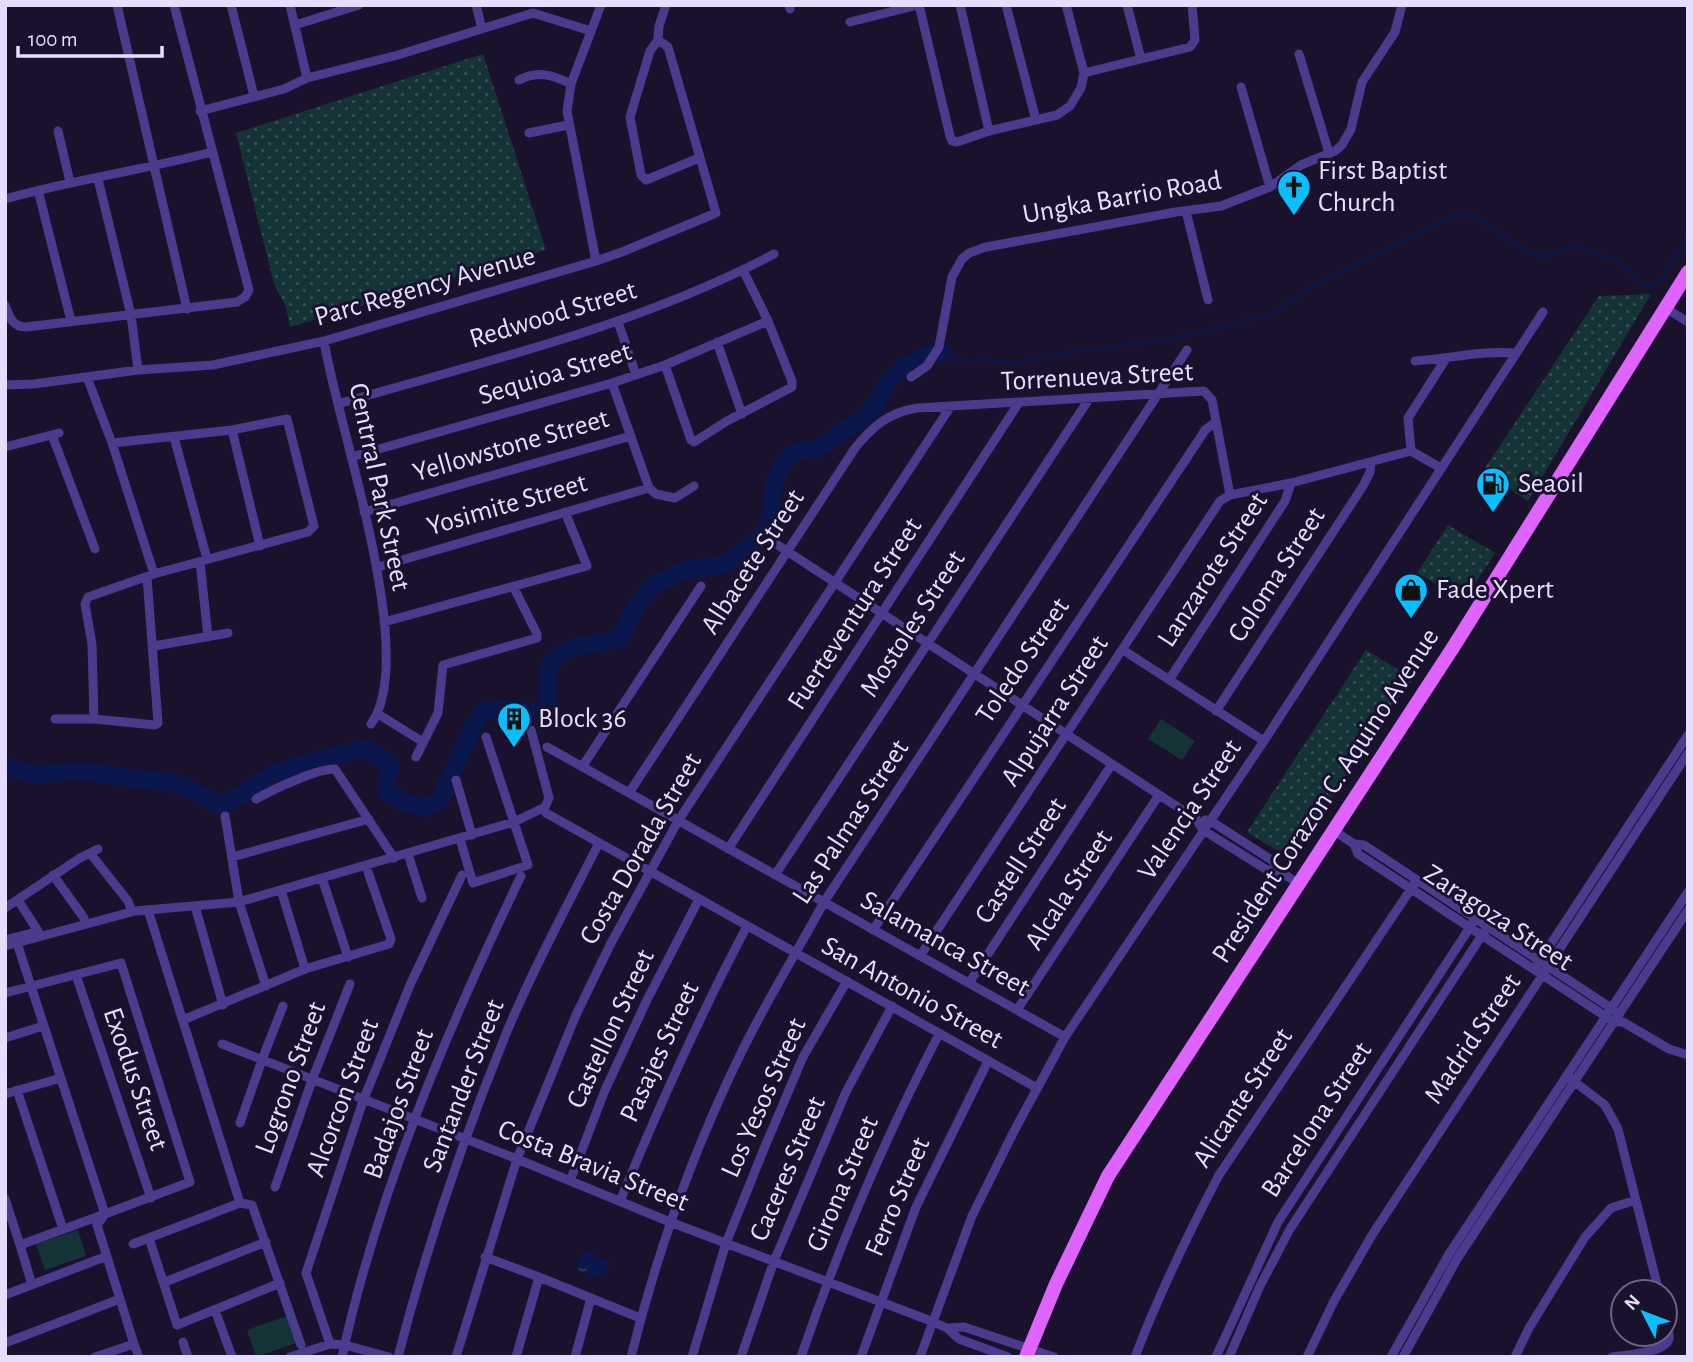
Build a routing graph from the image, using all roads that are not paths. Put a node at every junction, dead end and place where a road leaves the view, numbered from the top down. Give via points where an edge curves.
1 (117, 5) edge
2 (174, 5) edge
3 (231, 5) edge
4 (290, 5) edge
5 (359, 5) edge
6 (476, 5) edge
7 (601, 5) edge
8 (666, 5) edge
9 (918, 5) edge
10 (960, 5) edge
11 (1006, 5) edge
12 (1066, 5) edge
13 (1127, 5) edge
14 (1192, 5) edge
15 (1402, 5) edge
16 (850, 22) dead end
17 (295, 25) junction
18 (482, 29) junction
19 (591, 32) junction
20 (658, 40) junction
21 (1298, 54) dead end
22 (1141, 58) junction
23 (1084, 73) junction
24 (307, 78) junction
25 (519, 80) dead end
26 (571, 84) junction
27 (1241, 87) dead end
28 (254, 96) junction
29 (200, 111) junction
30 (1036, 120) junction
31 (568, 125) junction
32 (58, 131) dead end
33 (989, 131) junction
34 (529, 133) dead end
35 (212, 152) junction
36 (1329, 153) junction
37 (699, 158) junction
38 (154, 167) junction
39 (98, 179) junction
40 (70, 182) junction
41 (1270, 187) junction
42 (38, 190) junction
43 (5, 198) edge
44 (1186, 211) junction
45 (774, 254) dead end
46 (596, 261) junction
47 (743, 270) junction
48 (1688, 272) edge
49 (1208, 300) dead end
50 (5, 305) edge
51 (1665, 308) junction
52 (187, 309) junction
53 (1542, 312) dead end
54 (131, 315) junction
55 (71, 321) junction
56 (768, 321) junction
57 (618, 322) junction
58 (1688, 322) edge
59 (324, 341) junction
60 (717, 342) junction
61 (1187, 351) dead end
62 (1514, 353) junction
63 (1445, 360) junction
64 (1415, 362) dead end
65 (665, 365) junction
66 (138, 370) junction
67 (636, 375) junction
68 (87, 377) junction
69 (911, 377) dead end
70 (612, 383) junction
71 (5, 385) edge
72 (1158, 395) junction
73 (1089, 399) junction
74 (338, 404) junction
75 (1018, 404) junction
76 (951, 406) junction
77 (742, 414) junction
78 (1216, 422) junction
79 (232, 430) junction
80 (631, 436) junction
81 (174, 437) junction
82 (112, 443) junction
83 (5, 447) edge
84 (1411, 450) junction
85 (351, 457) junction
86 (1371, 463) junction
87 (1441, 468) junction
88 (1291, 483) junction
89 (694, 486) dead end
90 (649, 488) junction
91 (1230, 495) junction
92 (364, 512) junction
93 (565, 512) junction
94 (773, 542) dead end
95 (260, 546) junction
96 (95, 549) dead end
97 (787, 552) junction
98 (204, 561) junction
99 (377, 567) junction
100 (150, 576) junction
101 (834, 583) junction
102 (513, 586) junction
103 (701, 586) dead end
104 (883, 614) junction
105 (384, 622) junction
106 (228, 633) dead end
107 (208, 637) junction
108 (928, 643) junction
109 (154, 646) junction
110 (1123, 650) junction
111 (974, 674) junction
112 (1169, 680) junction
113 (1021, 705) junction
114 (1216, 711) junction
115 (378, 714) junction
116 (55, 719) dead end
117 (94, 719) junction
118 (371, 724) dead end
119 (531, 730) dead end
120 (1068, 735) junction
121 (1688, 735) edge
122 (486, 737) dead end
123 (1264, 741) junction
124 (423, 742) junction
125 (547, 747) dead end
126 (1688, 753) edge
127 (416, 757) dead end
128 (1112, 764) junction
129 (582, 767) junction
130 (456, 780) dead end
131 (629, 793) junction
132 (1159, 794) junction
133 (256, 799) dead end
134 (545, 813) dead end
135 (225, 816) dead end
136 (369, 819) junction
137 (1196, 819) junction
138 (1209, 820) junction
139 (678, 821) junction
140 (514, 822) junction
141 (1203, 830) junction
142 (1333, 830) junction
143 (472, 835) junction
144 (460, 839) junction
145 (599, 842) junction
146 (728, 849) junction
147 (408, 853) junction
148 (232, 857) junction
149 (394, 858) junction
150 (366, 866) junction
151 (649, 871) junction
152 (1280, 872) junction
153 (53, 875) junction
154 (462, 875) dead end
155 (775, 875) junction
156 (521, 876) dead end
157 (322, 878) junction
158 (1298, 884) junction
159 (1414, 884) junction
160 (281, 890) junction
161 (1688, 892) edge
162 (422, 898) dead end
163 (699, 899) junction
164 (18, 900) junction
165 (239, 902) junction
166 (824, 902) junction
167 (195, 906) junction
168 (5, 908) edge
169 (148, 910) junction
170 (1688, 910) edge
171 (133, 911) junction
172 (84, 918) junction
173 (1473, 923) junction
174 (747, 926) junction
175 (873, 930) junction
176 (1485, 931) junction
177 (39, 933) junction
178 (5, 940) edge
179 (18, 943) junction
180 (5, 946) edge
181 (794, 954) junction
182 (920, 956) junction
183 (348, 957) junction
184 (1541, 968) junction
185 (305, 969) junction
186 (76, 975) junction
187 (847, 981) junction
188 (968, 983) junction
189 (350, 984) dead end
190 (30, 986) junction
191 (266, 986) junction
192 (5, 993) edge
193 (223, 1005) junction
194 (283, 1006) dead end
195 (892, 1006) junction
196 (1017, 1010) junction
197 (1615, 1016) junction
198 (183, 1020) junction
199 (43, 1026) junction
200 (939, 1034) junction
201 (1065, 1037) junction
202 (5, 1038) edge
203 (222, 1044) dead end
204 (1688, 1055) edge
205 (261, 1059) junction
206 (988, 1060) junction
207 (61, 1078) junction
208 (1571, 1079) junction
209 (313, 1080) junction
210 (1037, 1088) junction
211 (17, 1090) junction
212 (5, 1094) edge
213 (363, 1101) junction
214 (415, 1120) junction
215 (240, 1124) dead end
216 (465, 1139) junction
217 (517, 1159) junction
218 (570, 1181) junction
219 (275, 1187) dead end
220 (151, 1198) junction
221 (5, 1199) edge
222 (1636, 1200) junction
223 (620, 1201) junction
224 (240, 1203) junction
225 (105, 1214) junction
226 (670, 1222) junction
227 (62, 1229) junction
228 (149, 1238) junction
229 (266, 1242) junction
230 (726, 1243) junction
231 (133, 1244) dead end
232 (20, 1245) junction
233 (107, 1256) junction
234 (485, 1257) junction
235 (774, 1261) junction
236 (539, 1277) junction
237 (1656, 1278) edge
238 (165, 1282) junction
239 (826, 1282) junction
240 (280, 1283) junction
241 (32, 1285) junction
242 (5, 1295) edge
243 (591, 1298) junction
244 (120, 1299) junction
245 (879, 1303) junction
246 (215, 1310) junction
247 (640, 1318) junction
248 (931, 1321) junction
249 (947, 1328) junction
250 (183, 1342) dead end
251 (5, 1343) edge
252 (134, 1344) junction
253 (330, 1344) junction
254 (301, 1345) dead end
255 (345, 1345) junction
256 (1660, 1348) edge
257 (1028, 1353) edge
258 (1396, 1356) edge
259 (95, 1357) edge
260 (139, 1357) edge
261 (188, 1357) edge
262 (232, 1357) edge
263 (290, 1357) edge
264 (342, 1357) edge
265 (388, 1357) edge
266 (398, 1357) edge
267 (456, 1357) edge
268 (516, 1357) edge
269 (576, 1357) edge
270 (631, 1357) edge
271 (692, 1357) edge
272 (741, 1357) edge
273 (801, 1357) edge
274 (861, 1357) edge
275 (920, 1357) edge
276 (1008, 1357) edge
277 (1054, 1357) edge
278 (1135, 1357) edge
279 (1216, 1357) edge
280 (1229, 1357) edge
281 (1307, 1357) edge
282 (1515, 1357) edge
283 (1612, 1357) edge

1 - 38 street
2 - 29 street
3 - 28 street
4 - 17 street
5 - 17 street
6 - 18 street
7 - 19 street
8 - 20 street
9 - 16 street
9 - 33 street via 952,141
10 - 33 street
11 - 30 street
12 - 23 street
13 - 22 street
14 - 22 street via 1195,40 1190,47
15 - 36 street, Ungka Barrio Road via 1395,32 1362,82 1352,129 1339,148
17 - 24 street
18 - 19 street via 533,13
18 - 24 street
19 - 26 street
20 - 37 street via 668,47
20 - 37 street via 650,51 630,117 641,175 646,180
21 - 36 street
22 - 23 street
23 - 30 street via 1081,88 1067,109
24 - 28 street
25 - 26 street via 541,73
26 - 31 street
27 - 41 street
28 - 29 street
29 - 35 street
30 - 33 street
31 - 34 street
31 - 46 street
32 - 40 street
35 - 38 street
35 - 52 street via 249,290 237,302
36 - 41 street, Ungka Barrio Road via 1301,165
37 - 46 street, Parc Regency Avenue via 716,213
38 - 39 street
38 - 52 street
39 - 40 street
39 - 54 street
40 - 42 street
41 - 44 street, Ungka Barrio Road via 1221,206
42 - 43 street
42 - 55 street
44 - 49 street
44 - 69 street, Ungka Barrio Road via 1037,236 969,253 956,267 934,358
45 - 47 street, Redwood Street
46 - 59 street, Parc Regency Avenue
47 - 56 street
47 - 57 street, Redwood Street
48 - 51 main road, President Corazon C. Aquino Avenue
50 - 55 street via 10,320 21,328
51 - 58 street
51 - 142 main road, President Corazon C. Aquino Avenue
52 - 54 street
53 - 62 street, Valencia Street
54 - 55 street
54 - 66 street
56 - 60 street, Sequioa Street
56 - 77 street via 792,387
57 - 67 street
57 - 74 street, Redwood Street
59 - 66 street, Parc Regency Avenue via 213,365
59 - 74 street, Centrral Park Street
60 - 65 street, Sequioa Street
60 - 77 street
61 - 72 street, Las Palmas Street
62 - 63 street
62 - 87 street, Valencia Street
63 - 64 street
63 - 84 street via 1408,418
65 - 67 street, Sequioa Street
65 - 77 street via 694,442
66 - 68 street, Parc Regency Avenue
67 - 70 street, Sequioa Street
68 - 71 street, Parc Regency Avenue
68 - 82 street
70 - 80 street
70 - 85 street, Sequioa Street
72 - 73 street, Torrenueva Street
72 - 78 street, Torrenueva Street via 1204,391 1212,400
72 - 111 street, Las Palmas Street
73 - 75 street, Torrenueva Street
73 - 108 street, Mostoles Street
74 - 85 street, Centrral Park Street
75 - 76 street, Torrenueva Street
75 - 104 street, Fuerteventura Street
76 - 97 street, Albacete Street via 902,411 873,426
76 - 101 street, Costa Dorada Street
78 - 91 street, Torrenueva Street
78 - 113 street, Toledo Street via 1198,441
79 - 81 street
79 - 95 street
79 - 95 street via 287,419 314,528
80 - 90 street
80 - 92 street, Yellowstone Street
81 - 82 street
81 - 98 street
82 - 100 street
83 - 96 street via 55,434
84 - 86 street
84 - 87 street
85 - 92 street, Centrral Park Street
86 - 88 street
86 - 114 street, Coloma Street via 1363,486
87 - 123 street, Valencia Street
88 - 91 street
88 - 112 street, Lanzarote Street via 1285,501
89 - 90 street via 675,498
90 - 93 street, Yosimite Street
91 - 110 street, Alpujarra Street via 1217,504
92 - 99 street, Centrral Park Street
93 - 99 street, Yosimite Street
93 - 102 street via 587,566
94 - 97 street
95 - 98 street
97 - 101 street
97 - 131 street, Albacete Street
98 - 100 street
98 - 107 street
99 - 105 street, Centrral Park Street
100 - 109 street
100 - 117 street via 86,599
101 - 104 street
101 - 139 street, Costa Dorada Street
102 - 105 street
102 - 124 street via 537,638 445,663 438,713
103 - 129 street
104 - 108 street
104 - 146 street, Fuerteventura Street
105 - 115 street, Centrral Park Street via 386,682
106 - 107 street
107 - 109 street
108 - 111 street
108 - 155 street, Mostoles Street
109 - 117 street via 158,723
110 - 112 street
110 - 120 street, Alpujarra Street
111 - 113 street
111 - 166 street, Las Palmas Street
112 - 114 street
113 - 120 street
113 - 175 street, Toledo Street
114 - 123 street
115 - 118 street, Centrral Park Street
115 - 124 street
116 - 117 street
119 - 140 street via 549,798 545,807
120 - 128 street
120 - 182 street, Alpujarra Street
121 - 184 street, Madrid Street
122 - 140 street
123 - 138 street, Valencia Street
124 - 127 street
125 - 129 street, Salamanca Street
126 - 184 street, Madrid Street
128 - 132 street
128 - 188 street, Castell Street
129 - 131 street, Salamanca Street
130 - 143 street
131 - 139 street, Salamanca Street
132 - 137 street
132 - 196 street, Alcala Street
133 - 136 street via 331,768
134 - 145 street, San Antonio Street
135 - 148 street
136 - 148 street
136 - 149 street
137 - 138 street
137 - 141 street
138 - 141 street, Valencia Street
138 - 152 street via 1273,861
139 - 146 street, Salamanca Street
139 - 151 street, Costa Dorada Street
140 - 143 street
140 - 144 street via 528,865 475,883
141 - 152 street via 1267,870
141 - 201 street, Valencia Street
142 - 158 main road, President Corazon C. Aquino Avenue
142 - 159 street, Zaragoza Street via 1354,844 1358,853
143 - 144 street
144 - 147 street
145 - 151 street, San Antonio Street
145 - 216 street, Santander Street via 509,1027
146 - 155 street, Salamanca Street
147 - 149 street
147 - 162 street
148 - 165 street
149 - 150 street
150 - 157 street
150 - 183 street via 391,942
151 - 163 street, San Antonio Street
151 - 217 street, Costa Dorada Street via 576,1015
152 - 158 street
153 - 164 street
153 - 171 street via 94,851
153 - 172 street
154 - 213 street, Alcorcon Street
155 - 166 street, Salamanca Street
156 - 214 street, Badajos Street via 469,986
157 - 160 street
157 - 183 street
158 - 257 main road, President Corazon C. Aquino Avenue via 1108,1175
159 - 173 street, Zaragoza Street
159 - 278 street, Alicante Street via 1219,1175
160 - 165 street
160 - 185 street
161 - 197 street
163 - 174 street, San Antonio Street
163 - 218 street, Castellon Street via 605,1090
164 - 168 street
164 - 177 street
165 - 167 street
165 - 191 street
166 - 175 street, Salamanca Street
166 - 181 street, Las Palmas Street
167 - 169 street
167 - 193 street
169 - 171 street
169 - 198 street
170 - 197 street
171 - 172 street
171 - 177 street
172 - 177 street
173 - 176 street, Zaragoza Street
173 - 279 street, Barcelona Street via 1278,1222
174 - 181 street, San Antonio Street
174 - 223 street, Pasajes Street via 682,1053
175 - 182 street, Salamanca Street
176 - 184 street, Zaragoza Street
176 - 280 street, Barcelona Street via 1290,1230
177 - 178 street
177 - 179 street
179 - 180 street
179 - 190 street
181 - 187 street, San Antonio Street
181 - 226 street, Las Palmas Street via 742,1051
182 - 188 street, Salamanca Street
183 - 185 street
184 - 197 street, Zaragoza Street
184 - 281 street, Madrid Street via 1372,1235
185 - 191 street
186 - 190 street
186 - 220 street, Exodus Street
186 - 220 street via 121,963 190,1182
187 - 195 street, San Antonio Street
187 - 230 street, Los Yesos Street via 803,1057
188 - 196 street, Salamanca Street
189 - 209 street, Logrono Street
190 - 192 street
190 - 199 street
191 - 193 street
193 - 198 street
194 - 205 street
195 - 200 street, San Antonio Street
195 - 235 street, Caceres Street via 846,1092
196 - 201 street, Salamanca Street
197 - 204 street, Zaragoza Street via 1668,1049
197 - 208 street
198 - 224 street
199 - 202 street
199 - 207 street
200 - 206 street, San Antonio Street
200 - 239 street, Girona Street via 889,1133
201 - 210 street, Valencia Street
203 - 205 street, Costa Bravia Street
205 - 209 street, Costa Bravia Street
205 - 215 street
206 - 210 street, San Antonio Street
206 - 245 street, Ferro Street via 916,1207
207 - 211 street
207 - 225 street
208 - 222 street via 1612,1115
208 - 258 street
209 - 213 street, Costa Bravia Street
209 - 219 street, Logrono Street
210 - 248 street, Valencia Street via 972,1216
211 - 212 street
211 - 227 street
213 - 214 street, Costa Bravia Street
213 - 253 street, Alcorcon Street via 306,1273
214 - 216 street, Costa Bravia Street
214 - 255 street, Badajos Street
216 - 217 street, Costa Bravia Street
216 - 266 street, Santander Street
217 - 218 street, Costa Bravia Street
217 - 234 street, Costa Dorada Street
218 - 223 street, Costa Bravia Street
220 - 225 street
221 - 232 street
222 - 237 street
222 - 282 street via 1611,1208 1585,1237
223 - 226 street, Costa Bravia Street
224 - 228 street
224 - 229 street via 254,1206
225 - 227 street
225 - 233 street via 97,1225
226 - 230 street, Costa Bravia Street
226 - 247 street, Las Palmas Street
227 - 232 street
228 - 231 street
228 - 238 street
229 - 238 street
229 - 240 street
230 - 235 street, Costa Bravia Street
230 - 271 street, Los Yesos Street
232 - 241 street
233 - 241 street
233 - 244 street
234 - 236 street
234 - 267 street, Costa Dorada Street
235 - 239 street, Costa Bravia Street
235 - 272 street, Caceres Street
236 - 243 street
236 - 268 street
238 - 246 street via 177,1325
239 - 245 street, Costa Bravia Street
239 - 273 street, Girona Street
240 - 246 street
240 - 254 street
241 - 242 street
243 - 247 street
243 - 269 street
244 - 251 street
244 - 252 street
245 - 248 street, Costa Bravia Street
245 - 274 street, Ferro Street
246 - 262 street
247 - 270 street, Las Palmas Street
248 - 249 street, Costa Bravia Street
248 - 275 street, Valencia Street
249 - 257 street, Costa Bravia Street via 964,1327
249 - 276 street, Costa Bravia Street via 959,1339
250 - 261 street
252 - 259 street
252 - 260 street
253 - 255 street
253 - 263 street
255 - 264 street, Badajos Street
255 - 265 street
256 - 283 street
257 - 277 street, Costa Bravia Street

